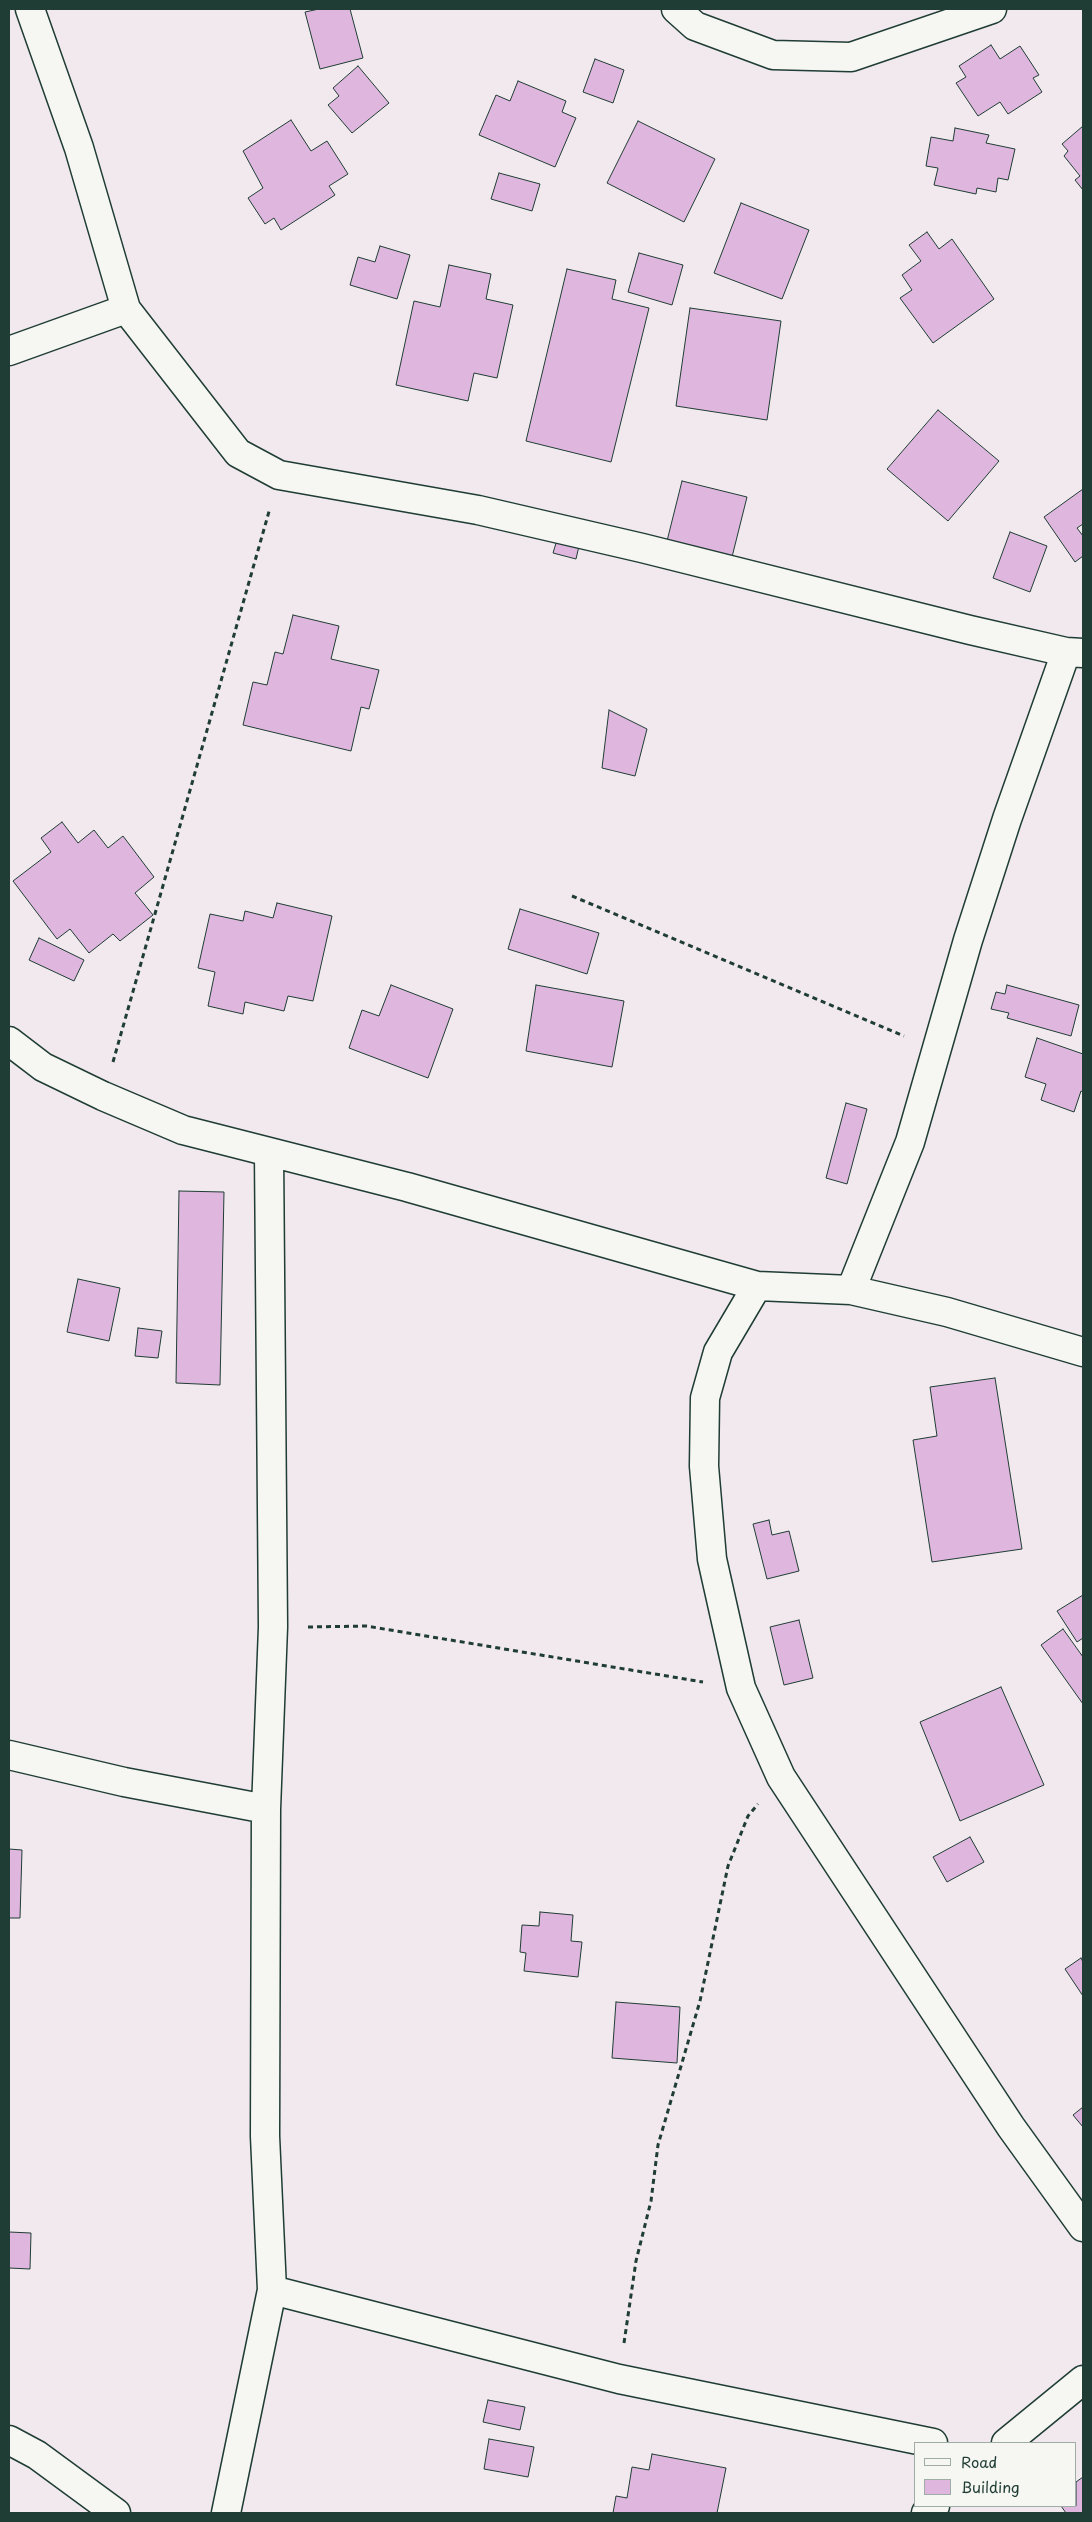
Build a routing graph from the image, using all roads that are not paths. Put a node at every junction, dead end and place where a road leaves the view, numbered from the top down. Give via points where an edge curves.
1 (30, 9) edge
2 (676, 9) edge
3 (992, 9) edge
4 (126, 309) junction
5 (9, 351) edge
6 (1074, 652) edge
7 (9, 1041) edge
8 (269, 1153) junction
9 (757, 1286) junction
10 (851, 1290) junction
11 (1083, 1352) edge
12 (9, 1755) edge
13 (266, 1809) junction
14 (1082, 2230) edge
15 (272, 2290) junction
16 (1083, 2380) edge
17 (9, 2440) edge
18 (928, 2442) edge
19 (1007, 2442) edge
20 (116, 2513) edge
21 (226, 2513) edge

1 - 4 street via 79,148
2 - 3 street via 695,26 773,55 851,56
4 - 5 street
4 - 6 street via 238,453 279,476 488,512
6 - 10 street via 1006,819 910,1142
7 - 8 street via 43,1066 103,1096 183,1130
8 - 9 street via 407,1187
8 - 13 street via 273,1627
9 - 10 street
9 - 14 street via 718,1352 704,1398 704,1466 712,1559 741,1688 781,1777 1010,2127
10 - 11 street via 947,1312
12 - 13 street via 124,1782
13 - 15 street via 265,2136
15 - 18 street via 619,2379
15 - 21 street
16 - 19 street
17 - 20 street via 37,2455

